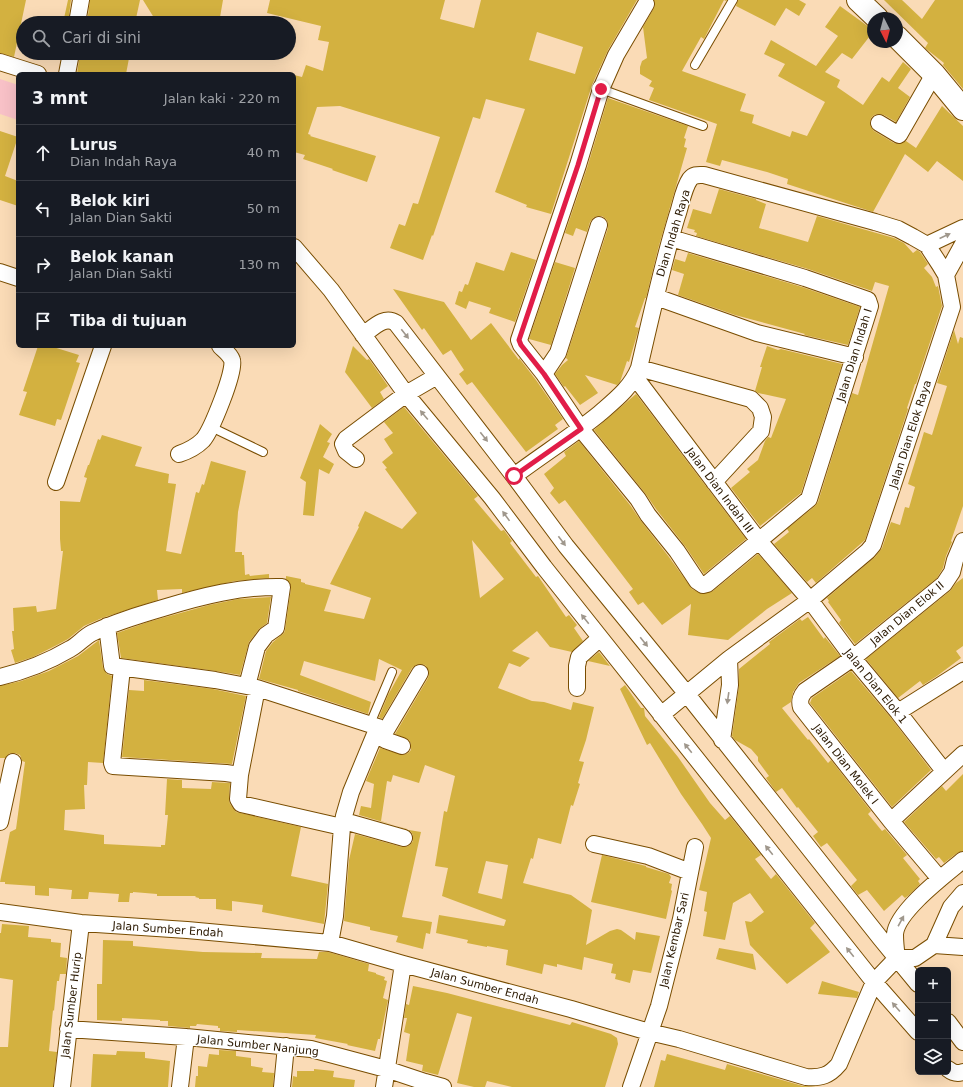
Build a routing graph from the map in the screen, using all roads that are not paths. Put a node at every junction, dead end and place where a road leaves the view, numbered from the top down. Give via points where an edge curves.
1 (81, 0) edge
2 (732, 0) edge
3 (858, 0) edge
4 (646, 4) dead end
5 (871, 12) edge
6 (78, 16) edge
7 (903, 43) edge
8 (70, 60) edge
9 (0, 62) edge
10 (695, 65) dead end
11 (32, 72) edge
12 (67, 72) edge
13 (934, 74) junction
14 (601, 89) junction
15 (963, 109) edge
16 (879, 123) dead end
17 (703, 126) dead end
18 (599, 225) dead end
19 (963, 228) edge
20 (671, 238) junction
21 (963, 244) edge
22 (927, 245) junction
23 (296, 249) edge
24 (0, 272) edge
25 (946, 276) junction
26 (16, 277) edge
27 (656, 297) junction
28 (957, 310) edge
29 (363, 335) junction
30 (102, 348) edge
31 (222, 348) edge
32 (855, 357) junction
33 (637, 372) junction
34 (544, 374) junction
35 (437, 376) junction
36 (406, 394) junction
37 (211, 427) junction
38 (581, 429) junction
39 (263, 452) dead end
40 (179, 454) dead end
41 (356, 459) dead end
42 (514, 476) junction
43 (56, 482) dead end
44 (714, 482) junction
45 (759, 541) junction
46 (963, 541) edge
47 (959, 561) edge
48 (810, 600) junction
49 (107, 626) junction
50 (600, 638) junction
51 (853, 658) junction
52 (729, 659) junction
53 (122, 668) junction
54 (963, 671) edge
55 (392, 672) dead end
56 (420, 673) dead end
57 (0, 677) edge
58 (252, 687) junction
59 (578, 688) dead end
60 (686, 693) junction
61 (898, 712) junction
62 (661, 715) junction
63 (378, 727) junction
64 (722, 740) junction
65 (402, 746) dead end
66 (963, 754) edge
67 (13, 762) dead end
68 (944, 771) junction
69 (240, 775) junction
70 (891, 821) junction
71 (0, 822) edge
72 (343, 824) junction
73 (404, 838) dead end
74 (594, 844) dead end
75 (695, 847) dead end
76 (963, 860) edge
77 (690, 872) junction
78 (940, 879) junction
79 (963, 893) edge
80 (0, 912) edge
81 (81, 923) junction
82 (330, 943) junction
83 (934, 945) junction
84 (963, 947) edge
85 (897, 958) junction
86 (403, 964) junction
87 (915, 980) edge
88 (874, 982) junction
89 (951, 1026) edge
90 (68, 1029) junction
91 (915, 1029) edge
92 (649, 1032) junction
93 (186, 1038) junction
94 (963, 1042) edge
95 (951, 1044) edge
96 (286, 1046) junction
97 (386, 1069) junction
98 (62, 1087) edge
99 (180, 1087) edge
100 (282, 1087) edge
101 (384, 1087) edge
102 (443, 1087) edge
103 (631, 1087) edge

1 - 6 street
2 - 10 lane
3 - 5 main road
4 - 14 street via 616,55
7 - 13 main road
8 - 12 street
9 - 11 street
13 - 15 main road
13 - 16 street via 899,135
14 - 17 lane
14 - 34 street via 519,340
18 - 34 street via 558,353
22 -> 19 street
20 - 22 street, Dian Indah Raya via 690,179 697,174 898,229
20 - 27 street, Dian Indah Raya
20 - 32 street, Jalan Dian Indah I via 805,278 868,300 870,309
21 - 25 street
22 - 25 street, Jalan Dian Elok Raya
23 - 29 street via 331,290
24 - 26 street
25 - 28 street, Jalan Dian Elok Raya
27 - 32 street via 757,333
27 - 33 street, Dian Indah Raya
28 - 48 street, Jalan Dian Elok Raya via 876,539 868,551
29 -> 35 street via 384,320 394,321
29 - 36 street
30 - 43 street
31 - 37 street via 230,355 234,365
32 - 45 street, Jalan Dian Indah I via 811,495
33 - 38 street, Dian Indah Raya via 622,395
33 - 44 street, Jalan Dian Indah III
33 - 44 street via 751,399 760,408 763,417 761,431
34 - 38 street
35 - 36 street
35 -> 42 street
36 - 41 street via 346,439 346,451
50 -> 36 street via 492,498
37 - 39 lane
37 - 40 street via 196,446
38 - 42 street, Dian Indah Raya
38 - 45 street, Jalan Dian Indah I via 638,500 697,581 703,585 708,584
42 -> 60 street via 566,546
44 - 45 street, Jalan Dian Indah III
45 - 48 street, Jalan Dian Indah III
46 - 47 street, Jalan Dian Elok II
47 - 51 street, Jalan Dian Elok II via 944,584
48 - 51 street, Jalan Dian Elok 1
48 - 52 street, Jalan Dian Elok Raya
49 - 53 street via 112,665
49 - 57 street via 45,662
49 - 58 street via 201,597 262,587 282,587 276,628 266,635 257,647
50 - 59 street via 579,657
50 - 62 street
51 - 61 street, Jalan Dian Elok 1
51 - 70 street, Jalan Dian Molek I via 805,691 800,702
52 - 60 street, Jalan Dian Elok Raya
52 -> 64 street via 730,685
53 - 58 street
53 - 69 street via 113,766
54 - 61 street
55 - 63 lane
56 - 63 street
58 - 63 street
58 - 69 street
60 - 62 street, Jalan Dian Elok Raya
60 - 64 street
61 - 68 street, Jalan Dian Elok 1
88 -> 62 street
63 - 65 street via 385,740
63 - 72 street via 351,792
64 - 85 street
66 - 68 street
67 - 71 street
68 - 70 street
69 - 72 street via 240,804
70 - 78 street, Jalan Dian Molek I
72 - 73 street
72 - 82 street via 335,916
74 - 77 street via 648,856
75 - 77 street, Jalan Kembar Sari
76 - 78 street
77 - 92 street, Jalan Kembar Sari via 659,1006
85 -> 78 street via 895,933 899,921
79 - 83 street via 951,907
80 - 81 street, Jalan Sumber Endah
81 - 82 street, Jalan Sumber Endah
81 - 90 street, Jalan Sumber Hurip
82 - 86 street, Jalan Sumber Endah
83 - 84 street
83 - 85 street via 915,958
85 - 87 street
85 - 88 street, Jalan Sumber Endah
86 - 92 street, Jalan Sumber Endah
86 - 97 street
91 -> 88 street
88 - 92 street, Jalan Sumber Endah via 839,1064 833,1072 821,1077 806,1076
89 - 94 street
90 - 93 street, Jalan Sumber Nanjung
90 - 98 street, Jalan Sumber Hurip
92 - 103 street, Jalan Kembar Sari
93 - 96 street, Jalan Sumber Nanjung
93 - 99 street
94 - 95 street
96 - 97 street, Jalan Sumber Nanjung via 311,1049
96 - 100 street
97 - 101 street
97 - 102 street, Jalan Sumber Nanjung

